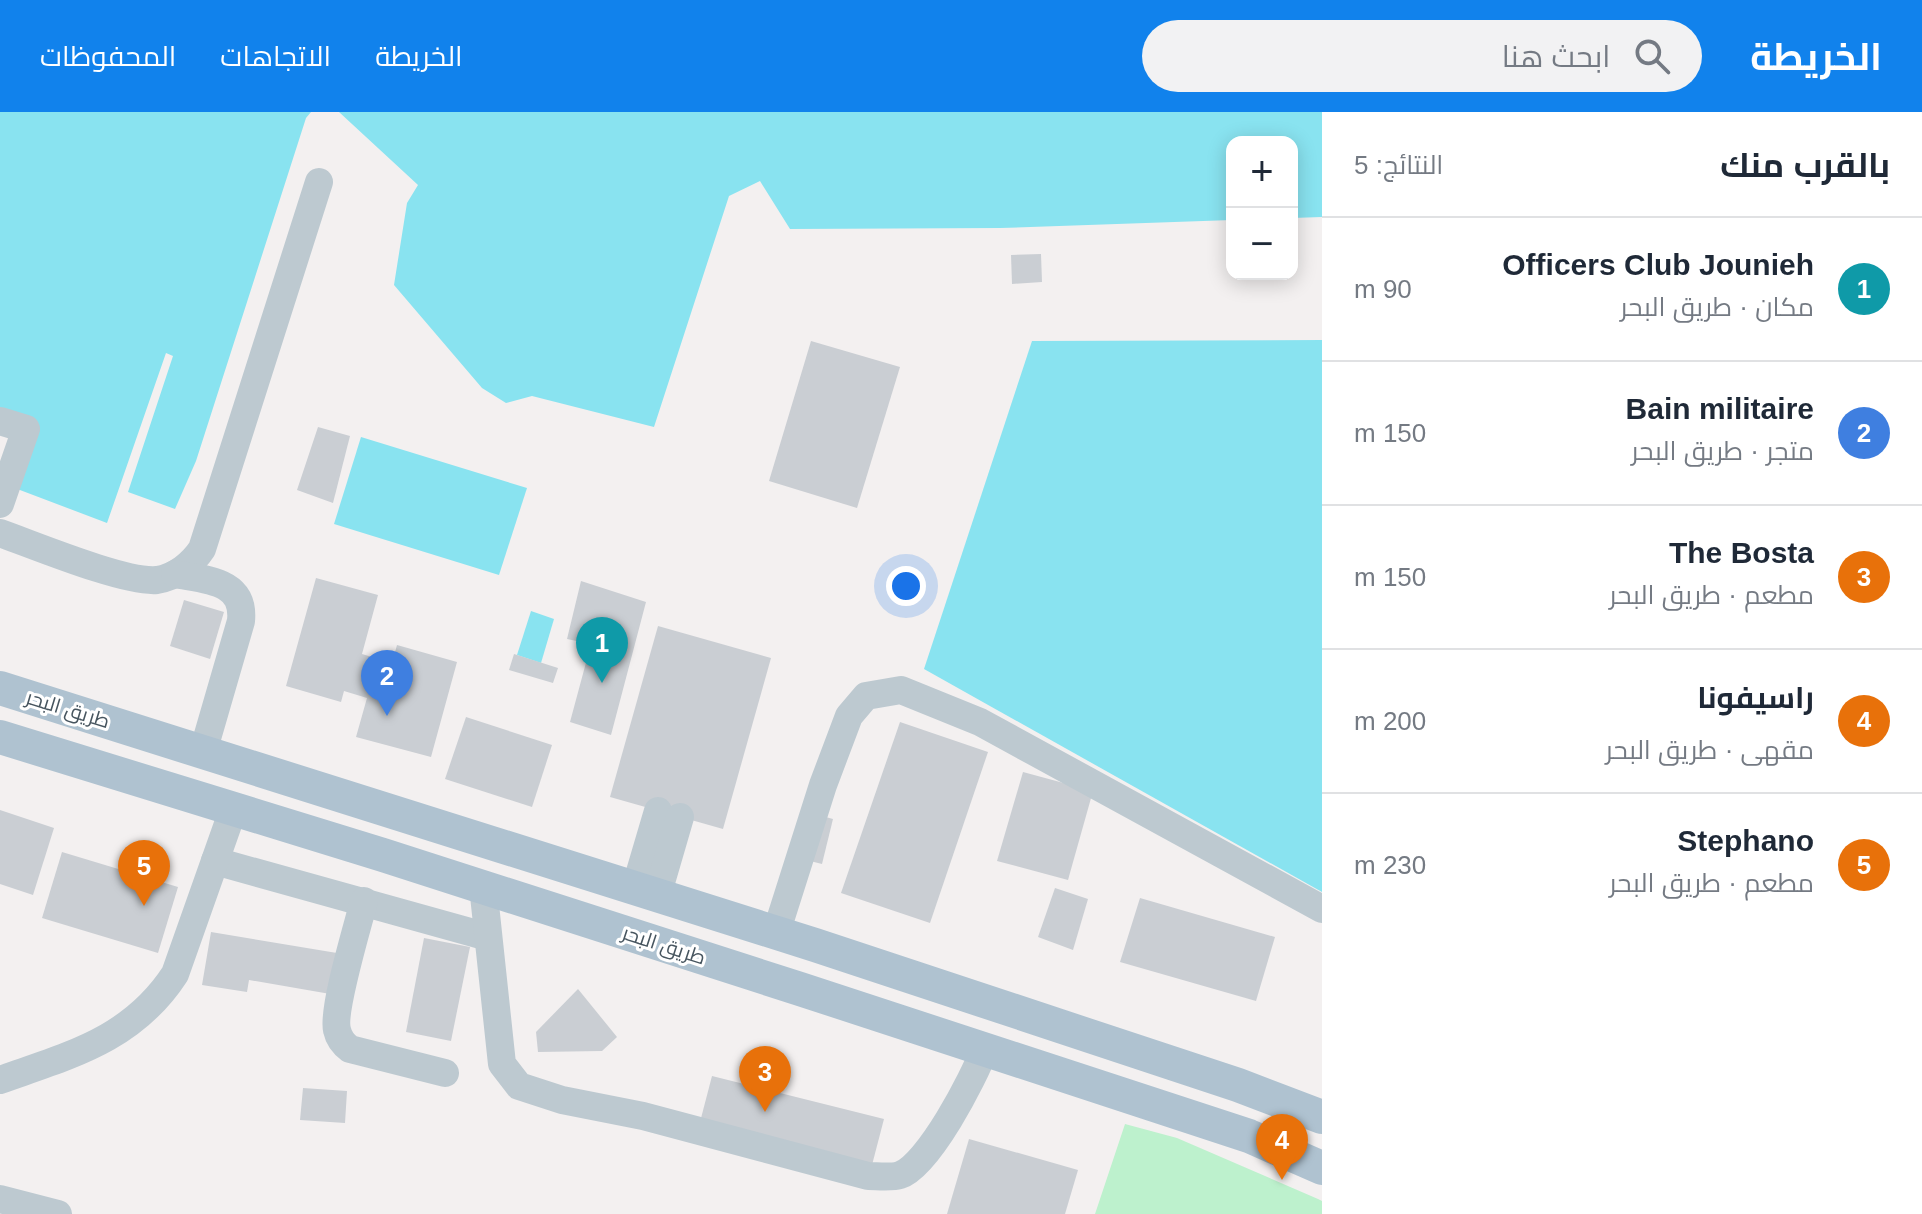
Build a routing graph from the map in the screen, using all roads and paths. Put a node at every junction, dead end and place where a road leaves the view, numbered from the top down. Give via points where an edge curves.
1 (319, 182) dead end
2 (0, 421) edge
3 (0, 504) edge
4 (0, 533) edge
5 (175, 574) junction
6 (0, 688) edge
7 (0, 737) edge
8 (203, 752) junction
9 (185, 796) junction
10 (233, 810) junction
11 (669, 814) dead end
12 (215, 861) junction
13 (483, 886) junction
14 (646, 892) junction
15 (364, 901) junction
16 (1322, 909) edge
17 (722, 917) junction
18 (776, 933) junction
19 (488, 937) junction
20 (815, 945) junction
21 (706, 959) junction
22 (800, 989) junction
23 (984, 1050) junction
24 (445, 1073) dead end
25 (0, 1080) edge
26 (1322, 1117) edge
27 (1322, 1168) edge
28 (0, 1199) edge
29 (58, 1214) edge

1 - 5 street via 202,549
2 - 3 street via 26,429
4 - 5 street via 126,576 156,580
5 - 8 street via 217,583 235,592 242,606
6 - 8 main road, طريق البحر
7 - 9 main road, طريق البحر
8 - 9 main road
8 - 14 main road, طريق البحر
9 - 10 main road, طريق البحر
10 - 12 street
10 - 13 main road, طريق البحر
11 - 14 street
12 - 15 street
12 - 25 street via 175,974 160,998 98,1042
13 - 19 street
13 - 21 main road, طريق البحر
14 - 17 main road, طريق البحر
15 - 19 street
15 - 24 street via 338,1007 336,1027 342,1043
16 - 18 street via 980,722 901,690 866,696 849,716
17 - 18 main road, طريق البحر
17 - 21 main road
18 - 20 main road, طريق البحر
19 - 23 street via 502,1064 519,1086 868,1176 901,1175 922,1155 962,1101
20 - 22 main road
20 - 26 main road, طريق البحر
21 - 22 main road, طريق البحر
22 - 23 main road, طريق البحر
23 - 27 main road, طريق البحر via 1249,1136
28 - 29 street

